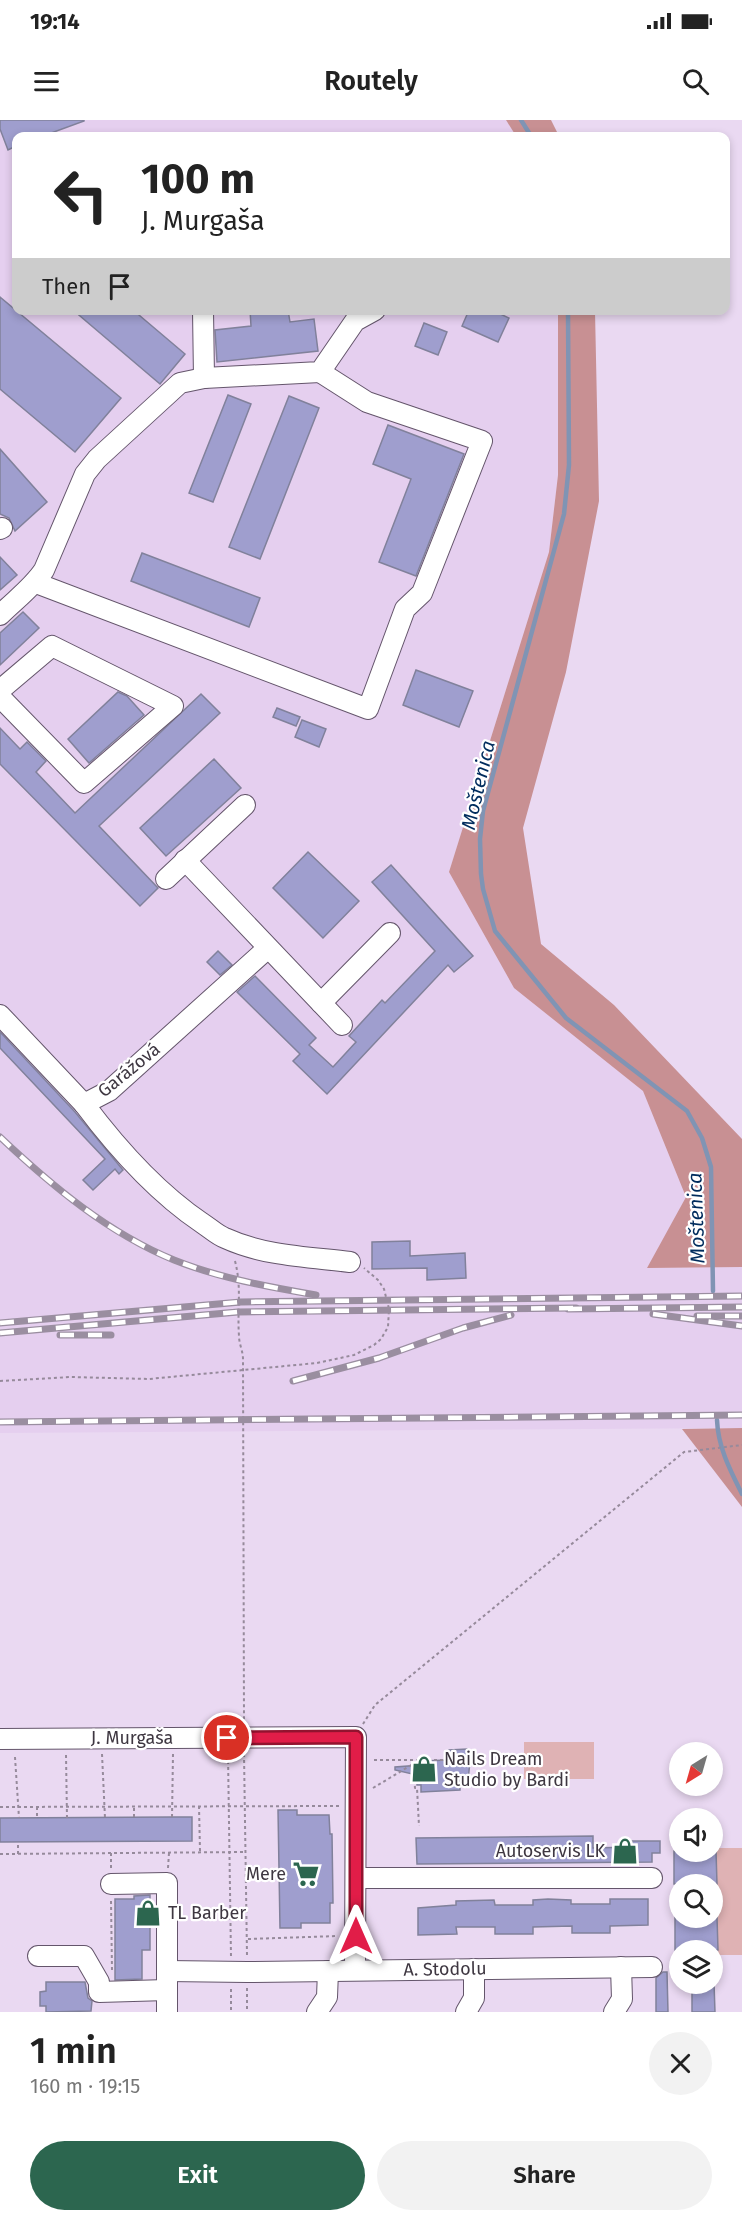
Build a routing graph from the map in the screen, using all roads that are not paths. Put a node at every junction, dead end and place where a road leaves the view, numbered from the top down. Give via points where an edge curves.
1 (203, 315) edge
2 (366, 315) edge
3 (320, 372) junction
4 (204, 378) junction
5 (36, 583) junction
6 (0, 615) edge
7 (0, 690) edge
8 (0, 697) edge
9 (245, 805) dead end
10 (185, 860) junction
11 (166, 879) dead end
12 (390, 933) dead end
13 (268, 948) junction
14 (321, 1003) junction
15 (0, 1015) edge
16 (342, 1025) dead end
17 (84, 1104) junction
18 (350, 1262) road end
19 (7, 1739) edge
20 (356, 1878) junction
21 (652, 1878) dead end
22 (111, 1884) road end
23 (38, 1956) dead end
24 (621, 1967) junction
25 (651, 1967) dead end
26 (474, 1968) junction
27 (356, 1970) junction
28 (327, 1971) junction
29 (167, 1980) junction
30 (167, 2012) edge
31 (317, 2012) edge
32 (466, 2012) edge
33 (614, 2012) edge

1 - 4 street
2 - 3 street via 355,321
3 - 4 street
3 - 5 street via 367,402 482,441 422,593 405,609 368,709
4 - 5 street via 180,383 97,459 85,474
5 - 6 street
7 - 8 street via 52,646 173,706 84,783
9 - 10 street
10 - 11 street
10 - 13 street
12 - 14 street
13 - 14 street
13 - 17 street, Garážová via 109,1091
14 - 16 street
15 - 17 street, Garážová
17 - 18 street via 132,1162 184,1210 224,1238 282,1253
19 - 20 street, J. Murgaša via 356,1737
20 - 21 street
20 - 27 street
22 - 29 street via 167,1883
23 - 29 street, A. Stodolu via 84,1956 99,1982 99,1992
24 - 25 street, A. Stodolu
24 - 26 street, A. Stodolu
24 - 33 street via 622,1999
26 - 27 street, A. Stodolu
26 - 32 street via 474,1998
27 - 28 street, A. Stodolu
28 - 29 street, A. Stodolu via 239,1972
28 - 31 street via 327,1996
29 - 30 street

